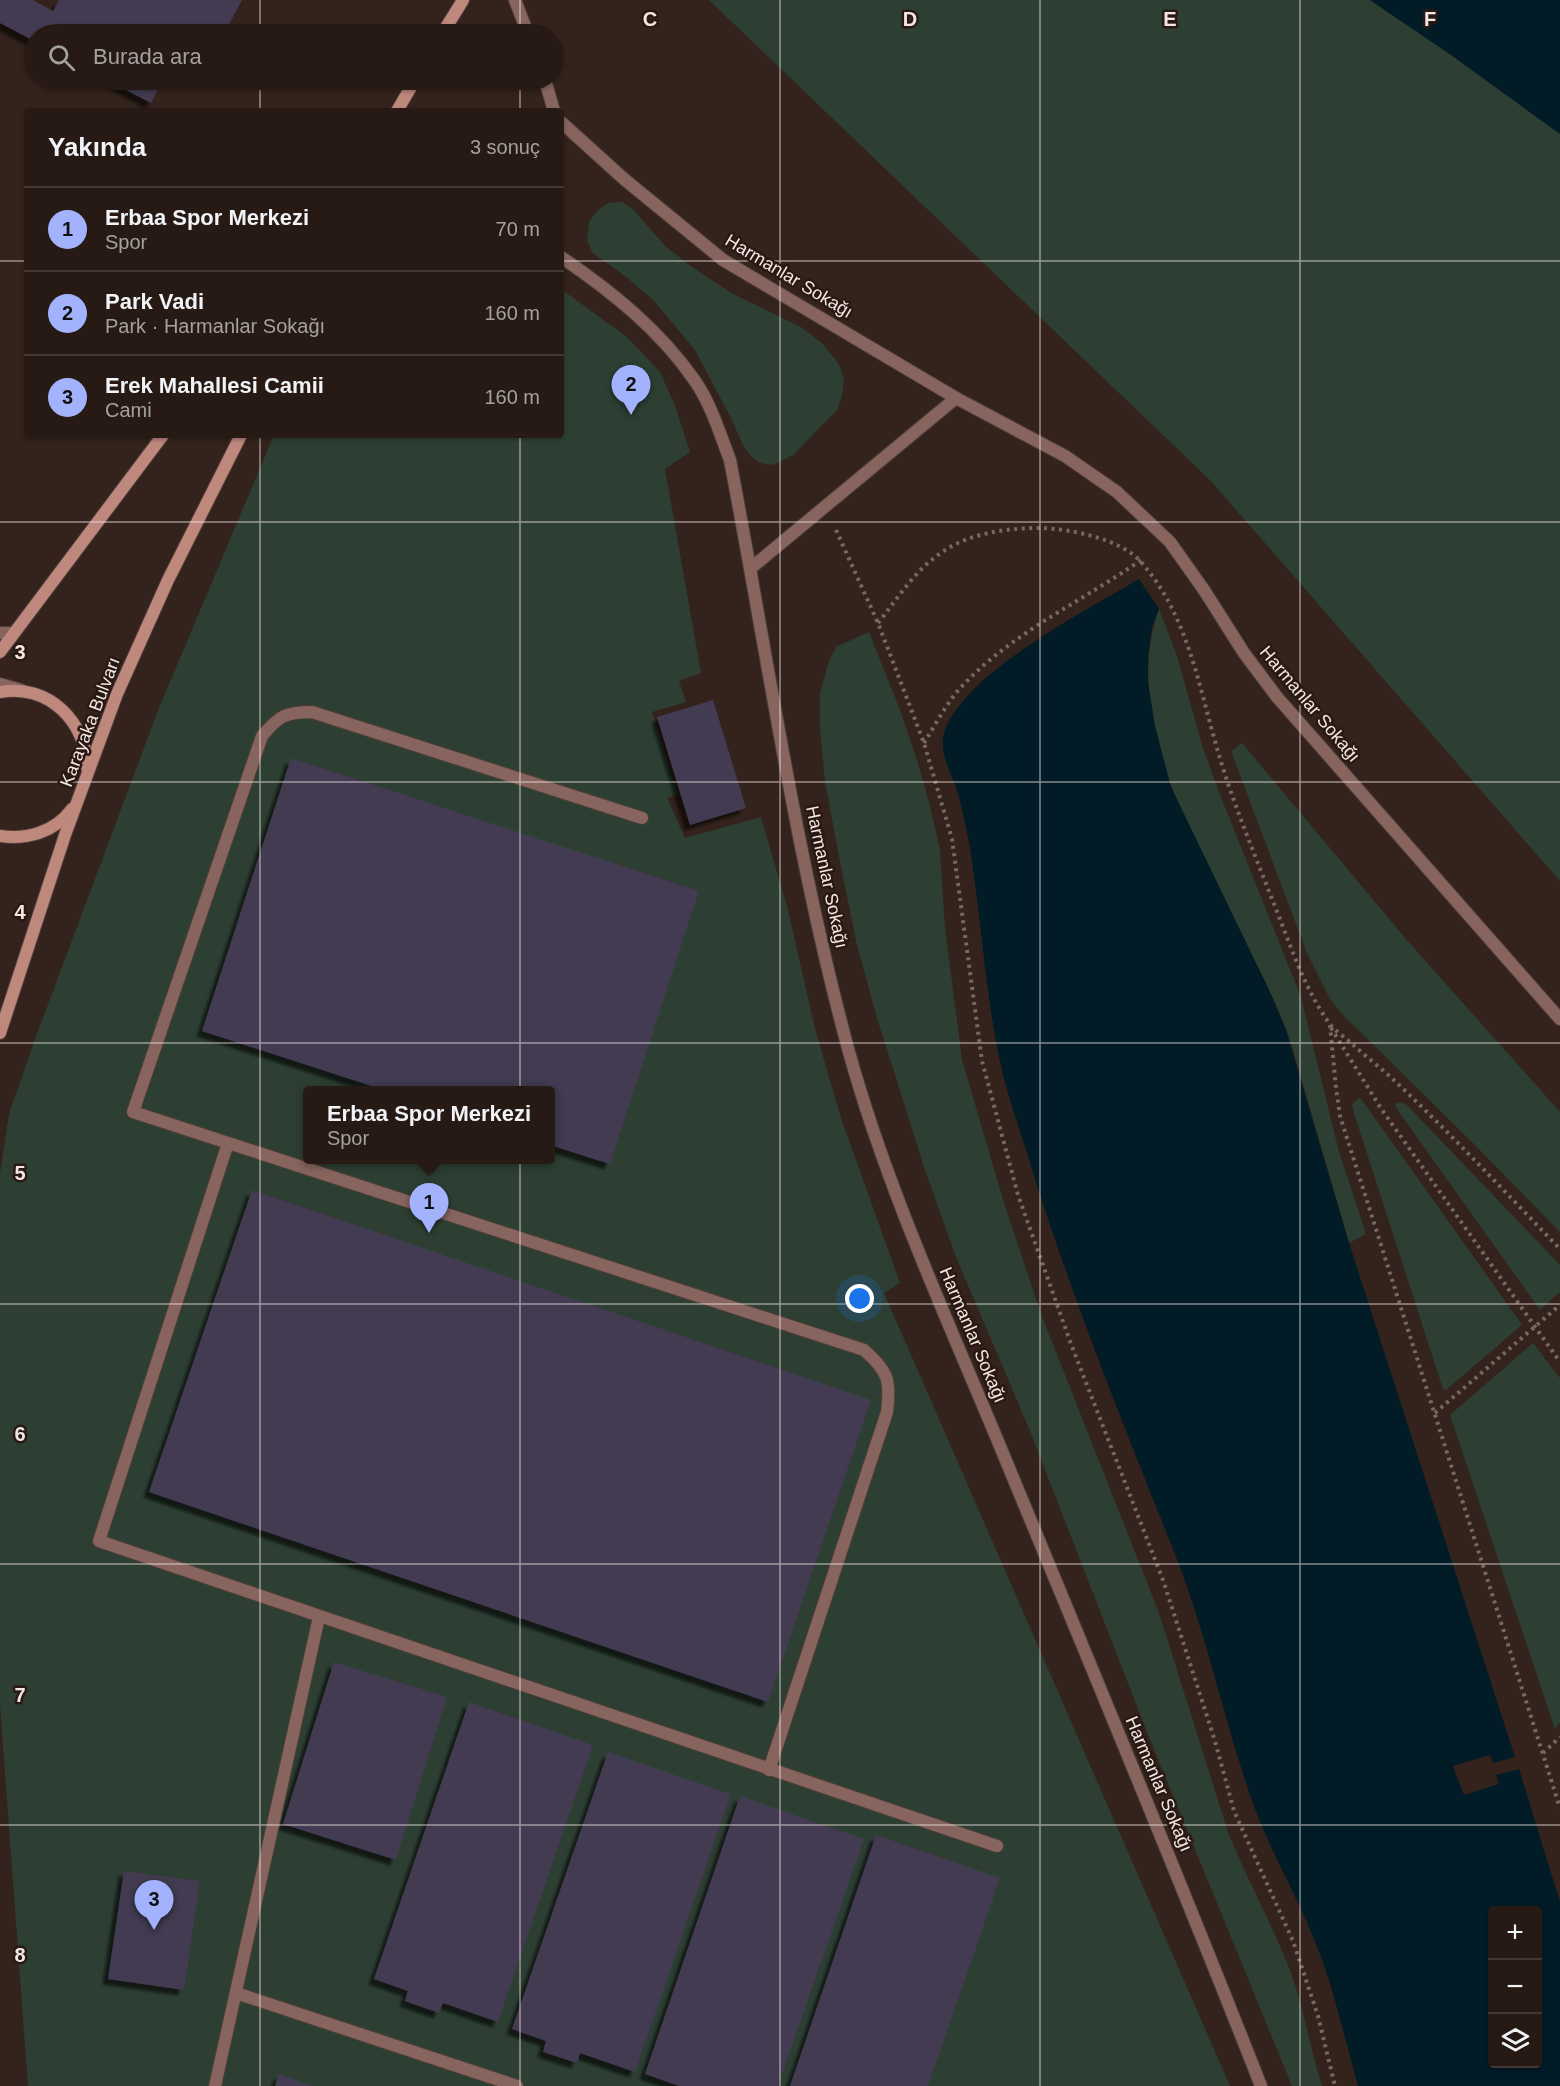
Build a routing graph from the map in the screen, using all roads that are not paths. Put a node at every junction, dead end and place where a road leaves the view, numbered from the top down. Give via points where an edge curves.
1 (463, 0) edge
2 (515, 0) edge
3 (448, 24) edge
4 (524, 24) edge
5 (410, 90) edge
6 (548, 90) edge
7 (399, 108) edge
8 (553, 108) edge
9 (564, 125) edge
10 (564, 258) edge
11 (956, 398) junction
12 (161, 438) edge
13 (239, 438) edge
14 (751, 568) junction
15 (0, 633) edge
16 (13, 633) junction
17 (0, 652) edge
18 (0, 684) edge
19 (0, 692) edge
20 (37, 694) junction
21 (82, 792) junction
22 (642, 818) dead end
23 (0, 836) edge
24 (1560, 1019) edge
25 (0, 1033) edge
26 (228, 1143) junction
27 (319, 1617) junction
28 (769, 1770) junction
29 (997, 1846) dead end
30 (236, 1993) junction
31 (215, 2086) edge
32 (517, 2086) edge
33 (1261, 2086) edge

1 - 3 main road
2 - 4 street
5 - 7 main road
6 - 8 street
9 - 11 street, Harmanlar Sokağı via 723,260
10 - 14 street, Harmanlar Sokağı via 652,330 695,381 730,460
11 - 14 street
11 - 24 street, Harmanlar Sokağı via 1065,456 1118,492 1170,542 1276,697
12 - 16 main road
13 - 21 main road, Karayaka Bulvarı via 168,580 117,694
14 - 33 street, Harmanlar Sokağı via 815,913 850,1054 888,1171 926,1271 1172,1859
15 - 16 street
16 - 17 main road
18 - 20 street
19 - 20 main road
20 - 21 main road via 67,714 81,734 87,756
21 - 23 main road via 69,813 50,828 27,837
21 - 25 main road, Karayaka Bulvarı
22 - 26 street via 312,712 292,712 274,721 262,736 133,1112
26 - 27 street via 99,1541
26 - 28 street via 864,1350 881,1365 890,1388 887,1412
27 - 28 street
27 - 30 street
28 - 29 street
30 - 31 street
30 - 32 street

